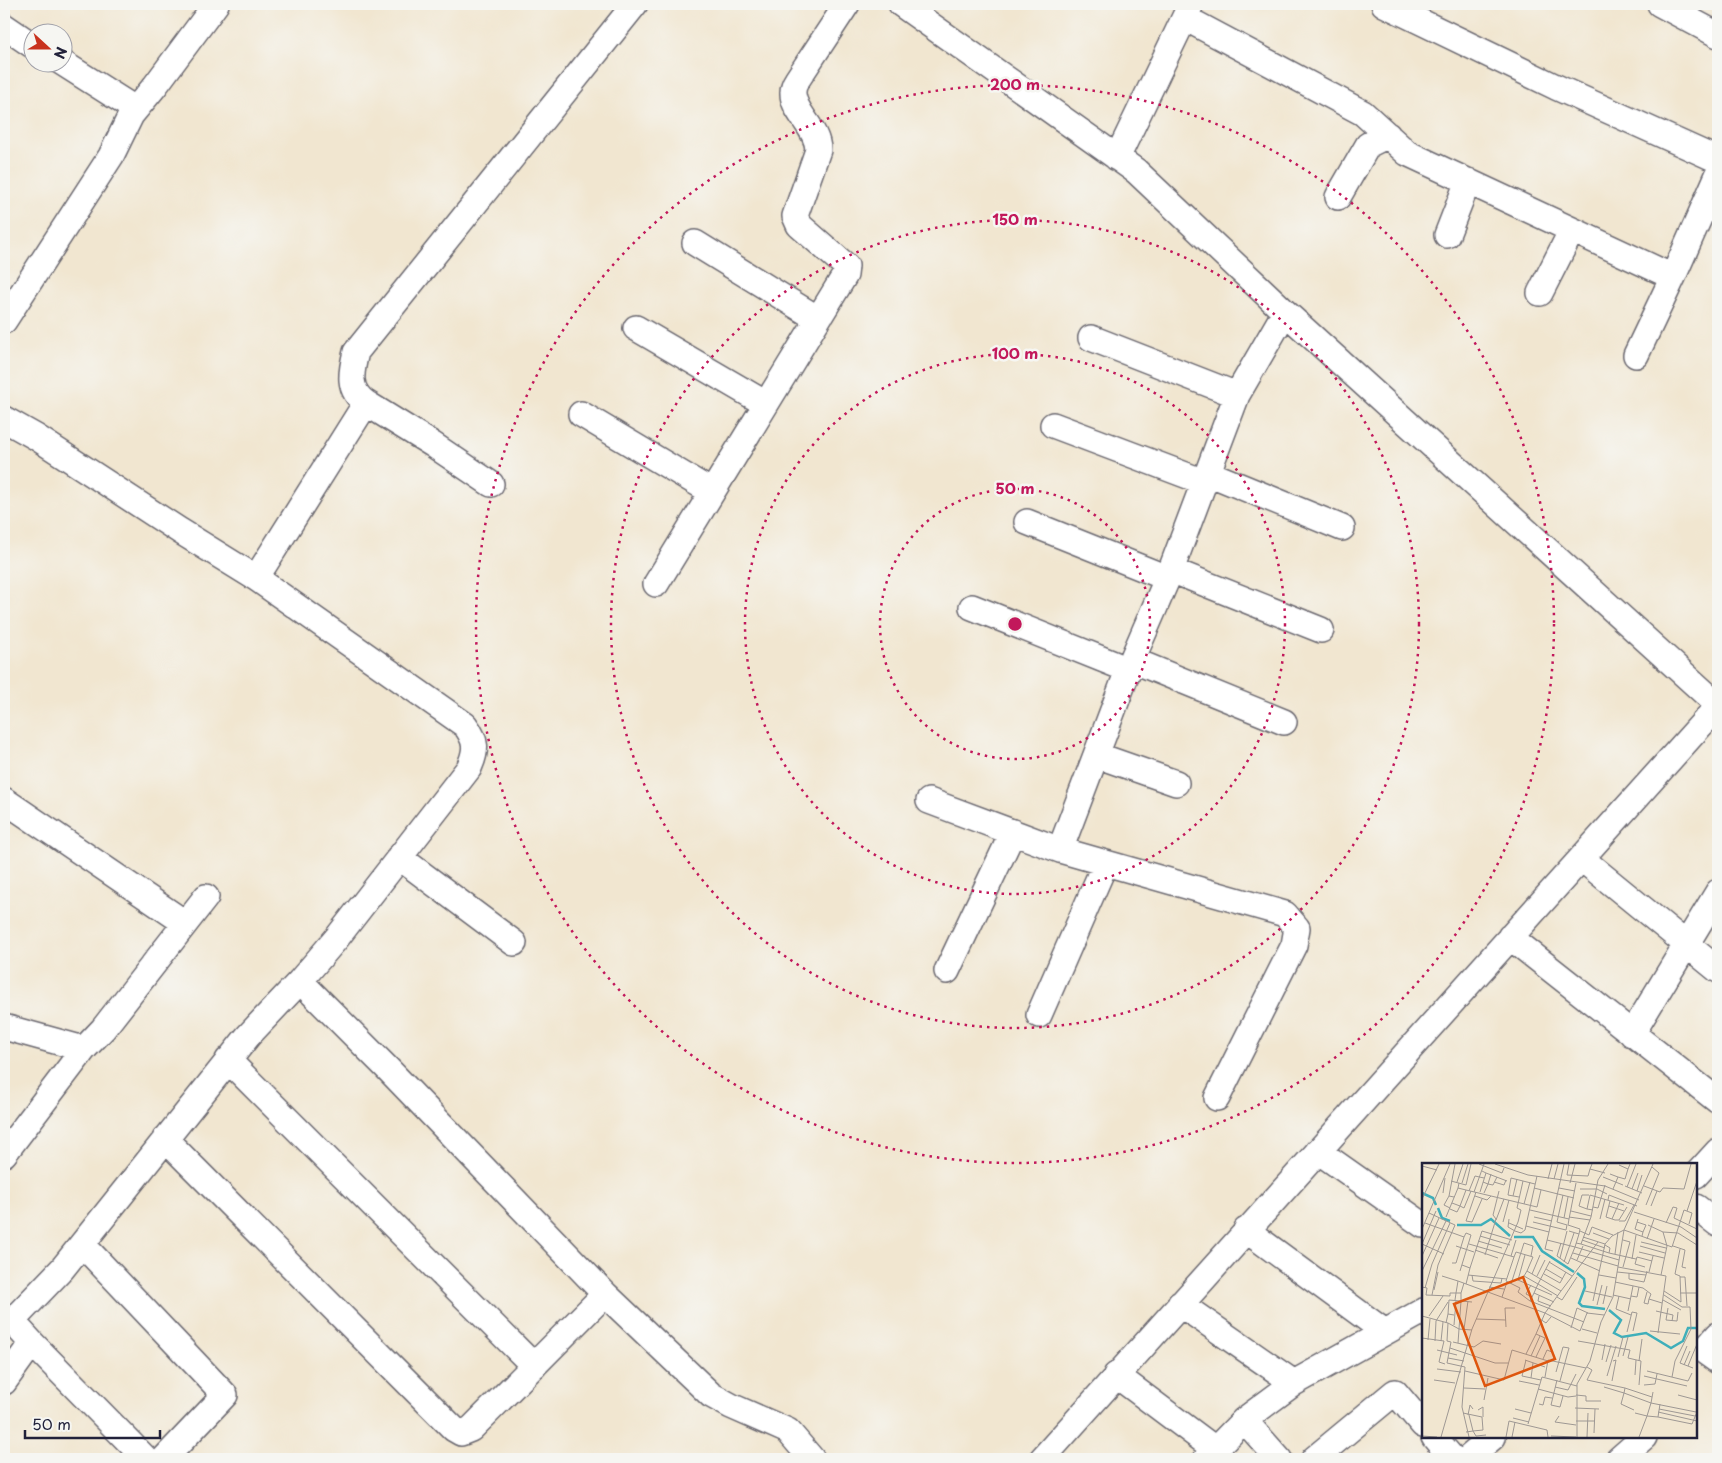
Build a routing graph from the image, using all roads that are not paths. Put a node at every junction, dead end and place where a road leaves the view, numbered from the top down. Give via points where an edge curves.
1 (216, 4) edge
2 (635, 4) edge
3 (847, 4) edge
4 (900, 4) edge
5 (1384, 4) edge
6 (1660, 4) edge
7 (1188, 11) edge
8 (4, 26) edge
9 (1718, 35) edge
10 (22, 38) edge
11 (72, 69) edge
12 (136, 109) junction
13 (1388, 135) junction
14 (1117, 158) junction
15 (1718, 160) edge
16 (1718, 175) edge
17 (1468, 181) junction
18 (1338, 197) dead end
19 (1572, 230) junction
20 (1447, 235) dead end
21 (695, 243) dead end
22 (1673, 277) junction
23 (1540, 293) dead end
24 (1285, 312) junction
25 (818, 319) junction
26 (4, 321) edge
27 (636, 328) dead end
28 (1091, 338) dead end
29 (1636, 355) dead end
30 (1238, 395) junction
31 (366, 403) junction
32 (766, 404) junction
33 (582, 414) dead end
34 (4, 419) edge
35 (1053, 425) dead end
36 (1206, 477) junction
37 (491, 484) dead end
38 (712, 492) junction
39 (1027, 522) dead end
40 (1342, 528) dead end
41 (1169, 574) junction
42 (256, 578) junction
43 (656, 584) dead end
44 (972, 607) dead end
45 (1321, 630) dead end
46 (1131, 665) junction
47 (1718, 706) edge
48 (1284, 722) dead end
49 (1096, 755) junction
50 (1176, 783) dead end
51 (4, 800) edge
52 (929, 801) dead end
53 (1013, 832) junction
54 (1060, 850) junction
55 (399, 857) junction
56 (1582, 859) junction
57 (1105, 864) junction
58 (1718, 892) edge
59 (206, 897) dead end
60 (186, 923) junction
61 (1510, 938) junction
62 (514, 943) dead end
63 (1686, 944) junction
64 (1718, 970) edge
65 (947, 971) dead end
66 (300, 981) junction
67 (1039, 1015) dead end
68 (4, 1026) edge
69 (1632, 1034) junction
70 (84, 1050) junction
71 (228, 1060) junction
72 (1217, 1098) dead end
73 (1718, 1101) edge
74 (166, 1139) junction
75 (1318, 1150) junction
76 (1718, 1151) edge
77 (4, 1154) edge
78 (1697, 1174) edge
79 (1697, 1208) edge
80 (1422, 1224) edge
81 (1718, 1224) edge
82 (1246, 1230) junction
83 (82, 1244) junction
84 (605, 1294) junction
85 (1180, 1304) junction
86 (1422, 1312) edge
87 (8, 1317) edge
88 (1385, 1332) junction
89 (32, 1343) junction
90 (534, 1366) junction
91 (1116, 1375) junction
92 (4, 1382) edge
93 (1294, 1383) junction
94 (1244, 1420) junction
95 (1422, 1424) edge
96 (1435, 1438) edge
97 (1492, 1438) edge
98 (1643, 1438) edge
99 (1211, 1454) edge
100 (146, 1459) edge
101 (164, 1459) edge
102 (812, 1459) edge
103 (1042, 1459) edge
104 (1280, 1459) edge
105 (1314, 1459) edge
106 (1453, 1459) edge
107 (1467, 1459) edge
108 (1620, 1459) edge

1 - 12 street
2 - 31 street via 356,352 352,386 357,397
3 - 25 street via 792,91 818,141 818,150 795,216 799,225 846,266 845,276
4 - 14 street
5 - 15 street
6 - 9 street
7 - 13 street via 1363,113
7 - 14 street
8 - 10 street
11 - 12 street
12 - 26 street via 111,156
13 - 17 street via 1407,153
13 - 18 street via 1368,145
14 - 24 street via 1136,172
16 - 22 street
17 - 19 street
17 - 20 street
19 - 22 street
19 - 23 street
21 - 25 street
22 - 29 street
24 - 30 street
24 - 47 street
25 - 32 street
27 - 32 street
28 - 30 street
30 - 36 street
31 - 37 street
31 - 42 street
32 - 38 street
33 - 38 street
34 - 42 street
35 - 36 street
36 - 40 street
36 - 41 street
38 - 43 street
39 - 41 street
41 - 45 street
41 - 46 street
42 - 55 street via 465,725 471,733 475,755 469,768
44 - 46 street
46 - 48 street
46 - 49 street
47 - 56 street
49 - 50 street
49 - 54 street
51 - 60 street
52 - 53 street
53 - 54 street
53 - 65 street
54 - 57 street
55 - 62 street
55 - 66 street via 336,940
56 - 61 street
56 - 63 street
57 - 67 street
57 - 72 street via 1285,914 1297,928 1294,945
58 - 63 street
59 - 60 street
60 - 70 street
61 - 69 street
61 - 75 street
63 - 64 street
63 - 69 street
66 - 71 street
66 - 84 street
68 - 70 street
69 - 73 street
70 - 77 street
71 - 74 street
71 - 90 street
74 - 83 street
74 - 90 street via 454,1430 461,1433 471,1429
75 - 80 street
75 - 82 street
76 - 78 street
79 - 81 street
82 - 85 street
82 - 88 street
83 - 87 street via 62,1268
83 - 101 street via 225,1395
84 - 90 street
84 - 102 street via 711,1394 788,1431
85 - 91 street
85 - 93 street
86 - 88 street
87 - 89 street
88 - 93 street
89 - 92 street
89 - 100 street
91 - 99 street
91 - 103 street
93 - 94 street
94 - 99 street
94 - 104 street
95 - 105 street via 1395,1392
96 - 106 street
97 - 107 street
98 - 108 street

